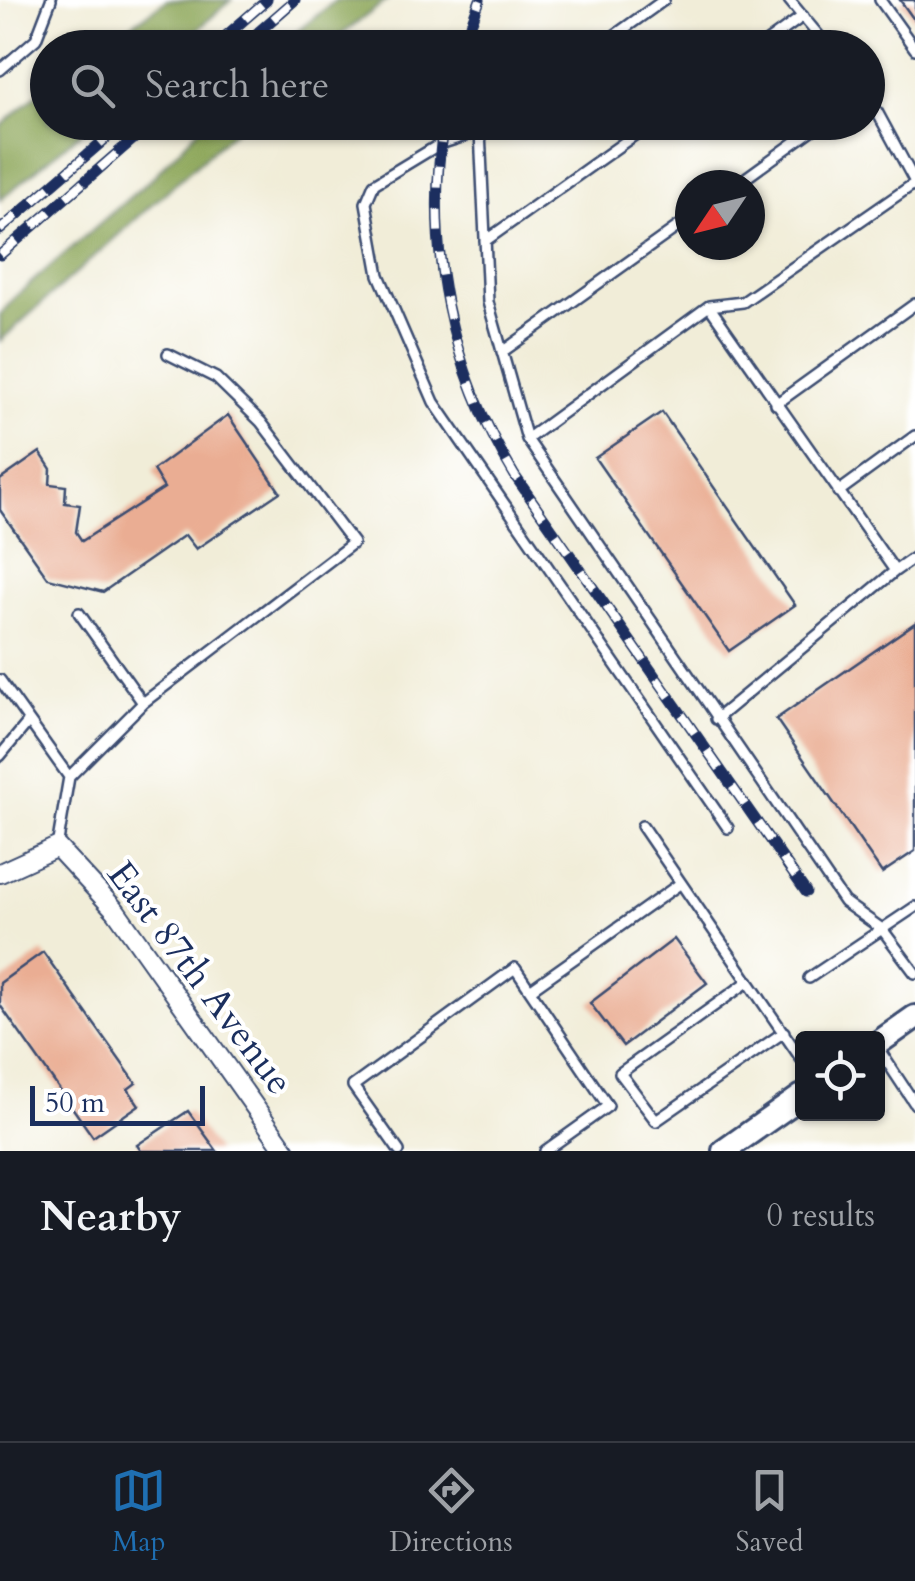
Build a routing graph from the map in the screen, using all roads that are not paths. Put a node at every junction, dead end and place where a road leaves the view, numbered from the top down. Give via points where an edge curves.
1 (51, 0) edge
2 (664, 0) edge
3 (789, 0) edge
4 (880, 0) edge
5 (804, 16) junction
6 (39, 30) edge
7 (622, 30) edge
8 (784, 30) edge
9 (815, 30) edge
10 (30, 44) edge
11 (915, 49) edge
12 (0, 70) edge
13 (885, 127) edge
14 (453, 140) edge
15 (480, 140) edge
16 (627, 140) edge
17 (798, 140) edge
18 (757, 170) edge
19 (915, 183) edge
20 (675, 229) edge
21 (484, 241) junction
22 (915, 304) edge
23 (709, 306) junction
24 (502, 352) junction
25 (168, 354) dead end
26 (776, 404) junction
27 (915, 436) edge
28 (526, 439) junction
29 (838, 492) junction
30 (915, 557) edge
31 (895, 570) junction
32 (79, 613) dead end
33 (0, 680) edge
34 (143, 703) junction
35 (716, 719) junction
36 (29, 721) junction
37 (0, 756) edge
38 (69, 777) junction
39 (642, 826) dead end
40 (728, 828) dead end
41 (57, 847) junction
42 (0, 872) edge
43 (681, 883) junction
44 (915, 907) edge
45 (882, 929) junction
46 (915, 973) edge
47 (809, 978) dead end
48 (749, 981) junction
49 (530, 990) junction
50 (915, 1016) edge
51 (784, 1032) junction
52 (885, 1040) edge
53 (795, 1049) edge
54 (885, 1056) edge
55 (795, 1101) edge
56 (915, 1104) edge
57 (286, 1151) edge
58 (399, 1151) edge
59 (546, 1151) edge
60 (724, 1151) edge

1 - 6 lane
2 - 7 lane
3 - 5 lane
4 - 11 lane
5 - 8 lane
5 - 9 lane
10 - 12 lane
13 - 19 lane
14 - 40 lane via 374,184 366,203 379,275 434,402
15 - 21 lane
16 - 21 lane
17 - 18 lane
19 - 23 lane via 743,302
20 - 24 lane
21 - 24 lane via 488,302
22 - 26 lane
23 - 26 lane
23 - 28 lane
24 - 28 lane
25 - 34 lane via 216,378 261,422 353,544
26 - 29 lane
27 - 29 lane
28 - 35 lane
29 - 31 lane
30 - 31 lane
31 - 35 lane
32 - 34 lane
33 - 36 lane
34 - 38 lane
35 - 45 lane via 844,902
36 - 37 lane
36 - 38 lane
38 - 41 lane
39 - 43 lane
41 - 42 street
41 - 57 street, East 87th Avenue via 116,910
43 - 48 lane
43 - 49 lane
44 - 45 lane
45 - 46 lane
45 - 47 lane
48 - 51 lane
48 - 51 lane via 620,1072 656,1122
49 - 58 lane via 515,968 353,1086
49 - 59 lane via 608,1106
50 - 52 street
51 - 53 lane
54 - 56 lane
55 - 60 street

